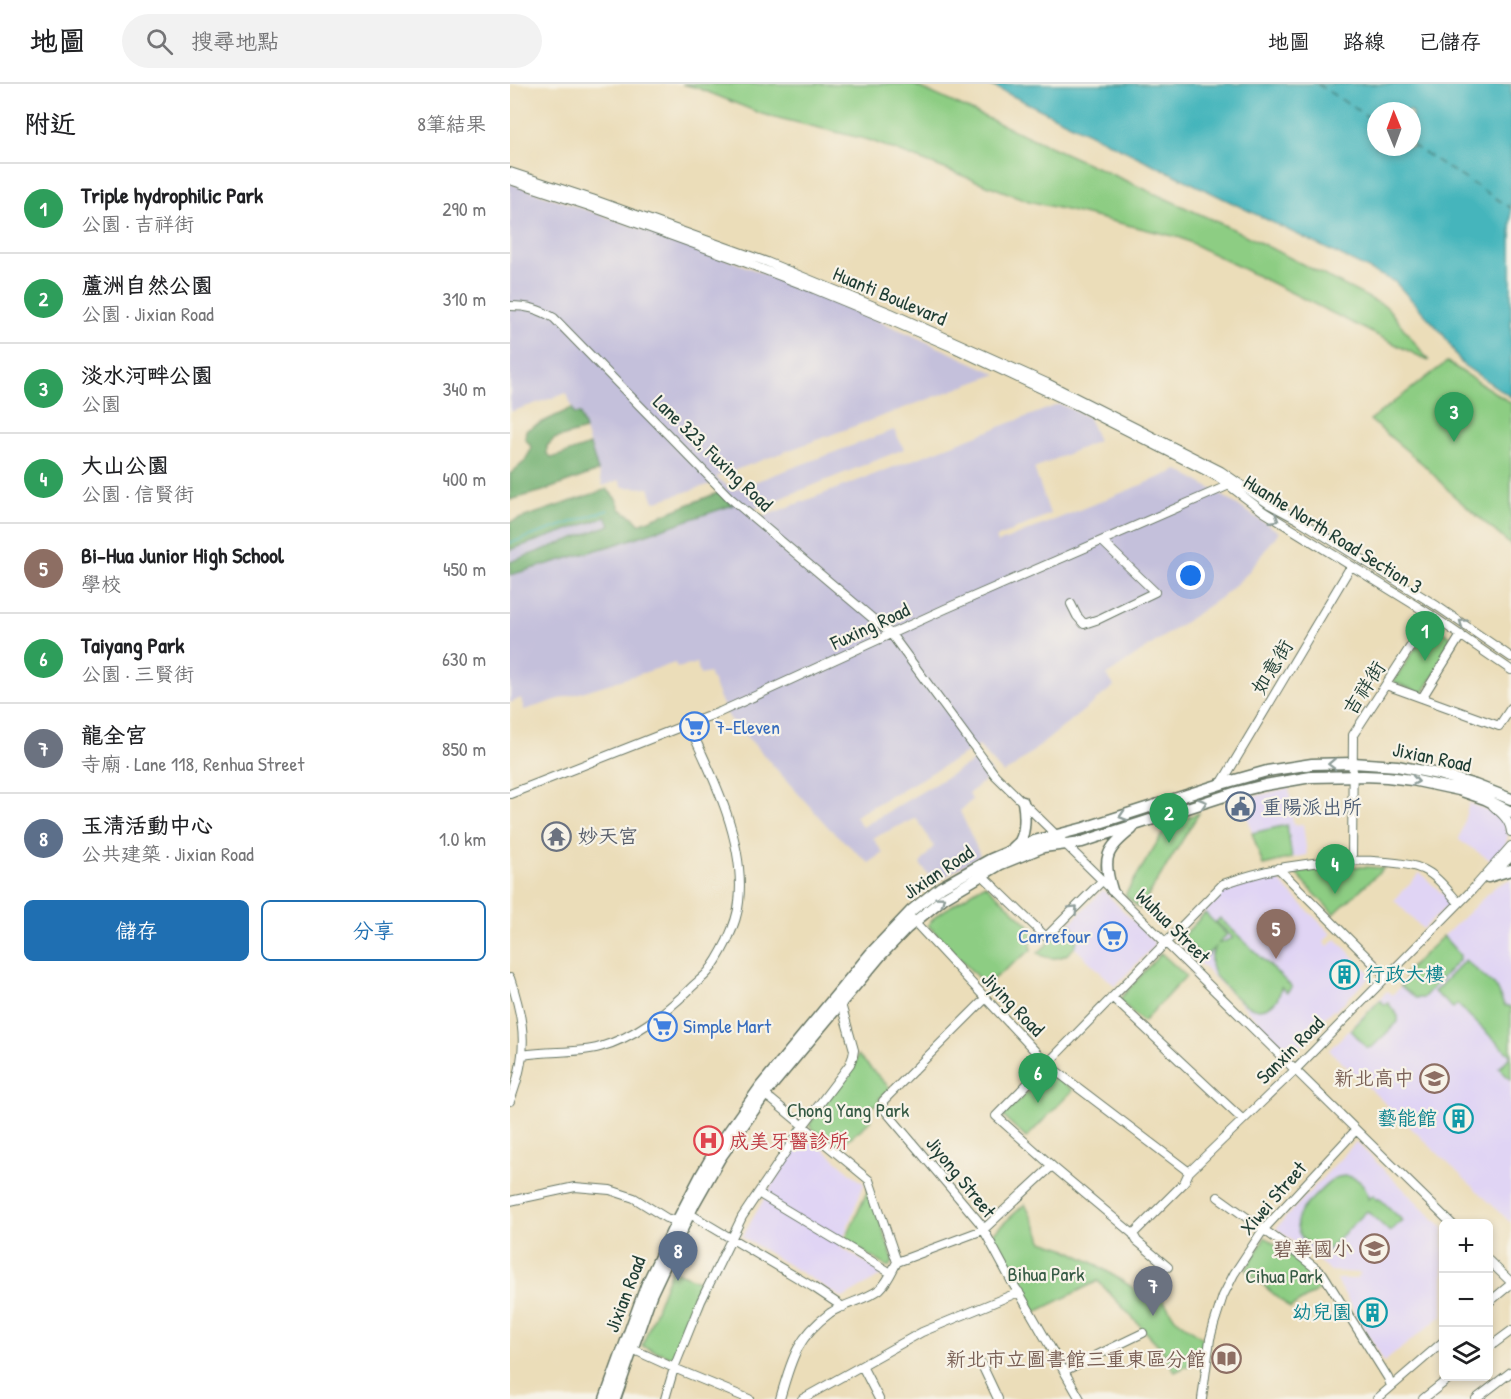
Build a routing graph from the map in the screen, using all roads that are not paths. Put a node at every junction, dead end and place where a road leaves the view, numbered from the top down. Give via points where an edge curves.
1 (510, 172) edge
2 (510, 180) edge
3 (510, 306) edge
4 (890, 316) junction
5 (955, 345) junction
6 (1242, 484) junction
7 (1227, 486) junction
8 (1329, 538) junction
9 (1102, 541) junction
10 (1323, 548) junction
11 (1351, 566) junction
12 (1071, 604) dead end
13 (1431, 615) junction
14 (891, 634) junction
15 (1461, 635) junction
16 (1511, 657) edge
17 (1511, 670) edge
18 (1386, 685) junction
19 (1422, 698) junction
20 (1511, 708) edge
21 (688, 724) junction
22 (1353, 763) junction
23 (1353, 775) junction
24 (1221, 784) junction
25 (510, 794) edge
26 (1485, 799) junction
27 (1511, 799) edge
28 (1023, 802) junction
29 (1511, 812) edge
30 (1139, 824) junction
31 (1511, 832) edge
32 (1056, 835) junction
33 (1511, 838) edge
34 (1067, 845) junction
35 (1010, 850) junction
36 (1510, 850) edge
37 (1352, 860) junction
38 (1278, 868) junction
39 (1511, 870) edge
40 (982, 875) junction
41 (1488, 878) junction
42 (1102, 881) junction
43 (1112, 890) junction
44 (1472, 890) junction
45 (1459, 903) junction
46 (910, 918) junction
47 (1166, 943) junction
48 (1386, 976) junction
49 (510, 978) edge
50 (1112, 997) junction
51 (985, 999) junction
52 (841, 1004) junction
53 (523, 1055) junction
54 (1047, 1064) junction
55 (1295, 1070) junction
56 (761, 1093) junction
57 (510, 1101) edge
58 (1243, 1120) junction
59 (803, 1126) junction
60 (1356, 1130) junction
61 (1052, 1166) junction
62 (1189, 1172) junction
63 (758, 1193) junction
64 (1218, 1197) dead end
65 (510, 1201) edge
66 (686, 1212) junction
67 (1447, 1219) edge
68 (681, 1222) junction
69 (983, 1230) junction
70 (1263, 1230) junction
71 (1133, 1234) junction
72 (731, 1239) junction
73 (897, 1262) junction
74 (1493, 1265) edge
75 (1168, 1267) dead end
76 (891, 1273) junction
77 (1511, 1283) edge
78 (1018, 1292) junction
79 (1493, 1299) edge
80 (843, 1306) junction
81 (1511, 1331) edge
82 (1143, 1333) dead end
83 (1439, 1344) edge
84 (1493, 1344) edge
85 (629, 1348) junction
86 (981, 1363) dead end
87 (861, 1366) junction
88 (674, 1368) junction
89 (1064, 1371) junction
90 (1511, 1372) edge
91 (1447, 1381) edge
92 (1390, 1386) junction
93 (605, 1399) edge
94 (615, 1399) edge
95 (665, 1399) edge
96 (749, 1399) edge
97 (780, 1399) edge
98 (802, 1399) edge
99 (879, 1399) edge
100 (998, 1399) edge
101 (1080, 1399) edge
102 (1202, 1399) edge
103 (1377, 1399) edge
104 (1423, 1399) edge
105 (1476, 1399) edge

1 - 4 street, Huanti Boulevard via 745,254
2 - 4 street, Huanti Boulevard
3 - 14 street, Lane 323, Fuxing Road via 541,310 554,318 729,497
4 - 5 street, Huanti Boulevard
5 - 6 street, Huanti Boulevard via 1112,415
5 - 7 street, Huanti Boulevard via 1218,477
6 - 7 street, Fuxing Road
6 - 8 street, Huanhe North Road Section 3
7 - 9 street, Fuxing Road
7 -> 10 street, Huanhe North Road Section 3
8 - 10 street
16 -> 8 street, Huanhe North Road Section 3
9 - 12 street via 1155,592 1084,624
9 - 14 street, Fuxing Road
10 - 11 street, Huanhe North Road Section 3
11 - 13 street, Huanhe North Road Section 3
11 - 24 street, 如意街
13 - 15 street, Huanhe North Road Section 3
13 - 18 street, 吉祥街
14 - 21 street, Fuxing Road
14 - 28 street, Wuhua Street via 995,775
15 - 17 street, Huanhe North Road Section 3
15 - 19 street
18 - 19 street
18 - 22 street, 吉祥街 via 1353,735
19 - 20 street via 1499,726
21 - 25 street, Fuxing Road
21 - 53 street via 714,777 738,860 740,900 722,951 708,972 680,998 653,1022 626,1037 592,1049
22 - 23 street, 吉祥街
22 -> 24 main road, Jixian Road via 1267,771
22 - 27 main road, Jixian Road via 1438,774
23 -> 26 main road, Jixian Road via 1424,782
30 -> 23 main road, Jixian Road via 1265,784
23 - 37 street, 吉祥街
24 -> 32 main road, Jixian Road
26 - 29 main road, Jixian Road
26 - 31 street via 1506,819
28 - 32 street, Wuhua Street
28 - 35 main road via 1022,836
30 - 34 main road, Jixian Road
30 - 43 main road via 1109,851 1106,863
32 - 34 street, Wuhua Street
32 - 35 main road, Jixian Road
33 - 36 street
34 - 40 main road, Jixian Road via 1043,847
34 - 42 street, Wuhua Street
35 - 46 main road, Jixian Road via 941,887 912,910
36 - 41 street, Sanxin Road
36 - 44 street, Sanxin Road
37 - 38 street
37 - 45 street via 1421,868 1431,873
38 - 47 street via 1223,884
38 - 48 street
39 - 41 main road
40 -> 42 street via 1046,937
46 -> 40 main road, Jixian Road
41 - 44 street, Sanxin Road
42 - 43 street, Wuhua Street
43 - 47 street, Wuhua Street
44 - 45 street, Sanxin Road
45 - 48 street, Sanxin Road
46 - 51 street, Jiying Road
46 - 52 main road, Jixian Road
46 - 56 main road, Jixian Road via 871,953
47 - 50 street
47 - 55 street, Wuhua Street
48 - 55 street, Sanxin Road
49 - 53 street via 520,1011
50 - 54 street
50 - 58 street
51 - 54 street, Jiying Road
51 - 69 street, Jiyong Street via 883,1104 885,1112
52 - 56 main road, Jixian Road
52 - 59 street via 854,1056
53 - 57 street
54 - 61 street via 996,1116
54 - 62 street, Jiying Road
55 - 58 street, Sanxin Road
55 - 60 street, Wuhua Street
56 - 59 street
56 - 66 main road, Jixian Road
58 - 62 street, Sanxin Road
59 - 63 street
59 - 73 street via 869,1180
60 - 67 street, Wuhua Street
60 - 70 street, Xiwei Street
61 - 69 street
61 - 71 street
62 - 71 street, Sanxin Road via 1184,1183
63 - 72 street
63 - 76 street
64 - 70 street
65 - 68 street via 575,1187 610,1190
66 - 68 main road, Jixian Road
66 - 72 street
68 - 85 main road, Jixian Road
69 - 73 street
69 - 78 street, Jiyong Street
70 - 92 street via 1323,1274 1389,1378
70 - 102 street, Xiwei Street via 1223,1296 1210,1339
71 - 75 street
72 - 80 street
72 - 88 street
73 - 76 street
74 - 77 street
76 - 80 street via 880,1289
77 - 79 street
78 - 87 street via 922,1332
78 - 89 street, Jiyong Street
80 - 97 street via 805,1337 791,1360
81 - 84 street
82 - 89 street
83 - 92 street
85 - 88 street
85 - 93 main road, Jixian Road
85 - 94 main road, Jixian Road
86 - 100 street
87 - 98 street
87 - 99 street
88 - 95 street
88 - 96 street
89 - 101 street, Jiyong Street
90 - 105 street
91 - 104 street
92 - 103 street

